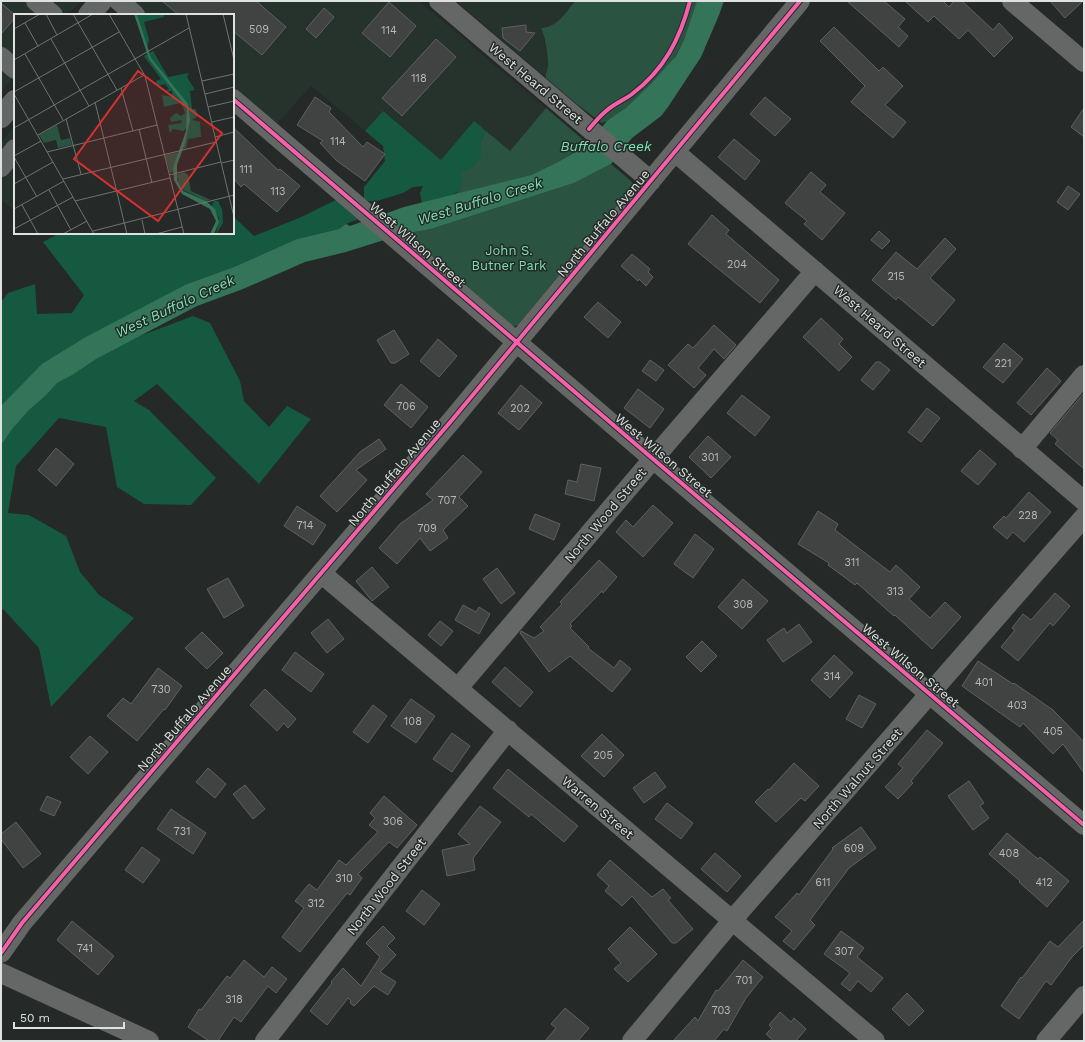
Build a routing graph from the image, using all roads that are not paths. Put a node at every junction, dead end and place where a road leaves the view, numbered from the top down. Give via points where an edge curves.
1 (36, 1) edge
2 (101, 1) edge
3 (119, 1) edge
4 (438, 1) edge
5 (800, 1) edge
6 (1012, 1) edge
7 (52, 14) edge
8 (90, 14) edge
9 (134, 14) edge
10 (1084, 62) edge
11 (234, 100) edge
12 (675, 152) junction
13 (651, 182) junction
14 (816, 271) junction
15 (517, 342) junction
16 (1084, 375) edge
17 (1022, 449) junction
18 (653, 459) junction
19 (1084, 501) edge
20 (1084, 517) edge
21 (322, 573) junction
22 (458, 688) junction
23 (930, 694) junction
24 (508, 730) junction
25 (1084, 825) edge
26 (733, 920) junction
27 (1, 953) edge
28 (1, 973) edge
29 (1084, 996) edge
30 (149, 1041) edge
31 (265, 1041) edge
32 (632, 1041) edge
33 (875, 1041) edge
34 (1046, 1041) edge

1 - 7 street
2 - 8 main road
3 - 9 street
4 - 13 street, West Heard Street
5 - 12 street, North Buffalo Avenue
6 - 10 street
11 - 15 street, West Wilson Street
12 - 13 street, North Buffalo Avenue
12 - 14 street, West Heard Street
13 - 15 street, North Buffalo Avenue
14 - 17 street, West Heard Street
14 - 18 street, North Wood Street
15 - 18 street, West Wilson Street
15 - 21 street, North Buffalo Avenue
16 - 17 street
17 - 19 street, West Heard Street
18 - 22 street, North Wood Street
18 - 23 street, West Wilson Street
20 - 23 street, North Walnut Street
21 - 22 street, Warren Street
21 - 27 street, North Buffalo Avenue via 22,923
22 - 24 street, Warren Street
23 - 25 street, West Wilson Street
23 - 26 street, North Walnut Street
24 - 26 street, Warren Street
24 - 31 street, North Wood Street
26 - 32 street, North Walnut Street
26 - 33 street, Warren Street
28 - 30 street
29 - 34 street

